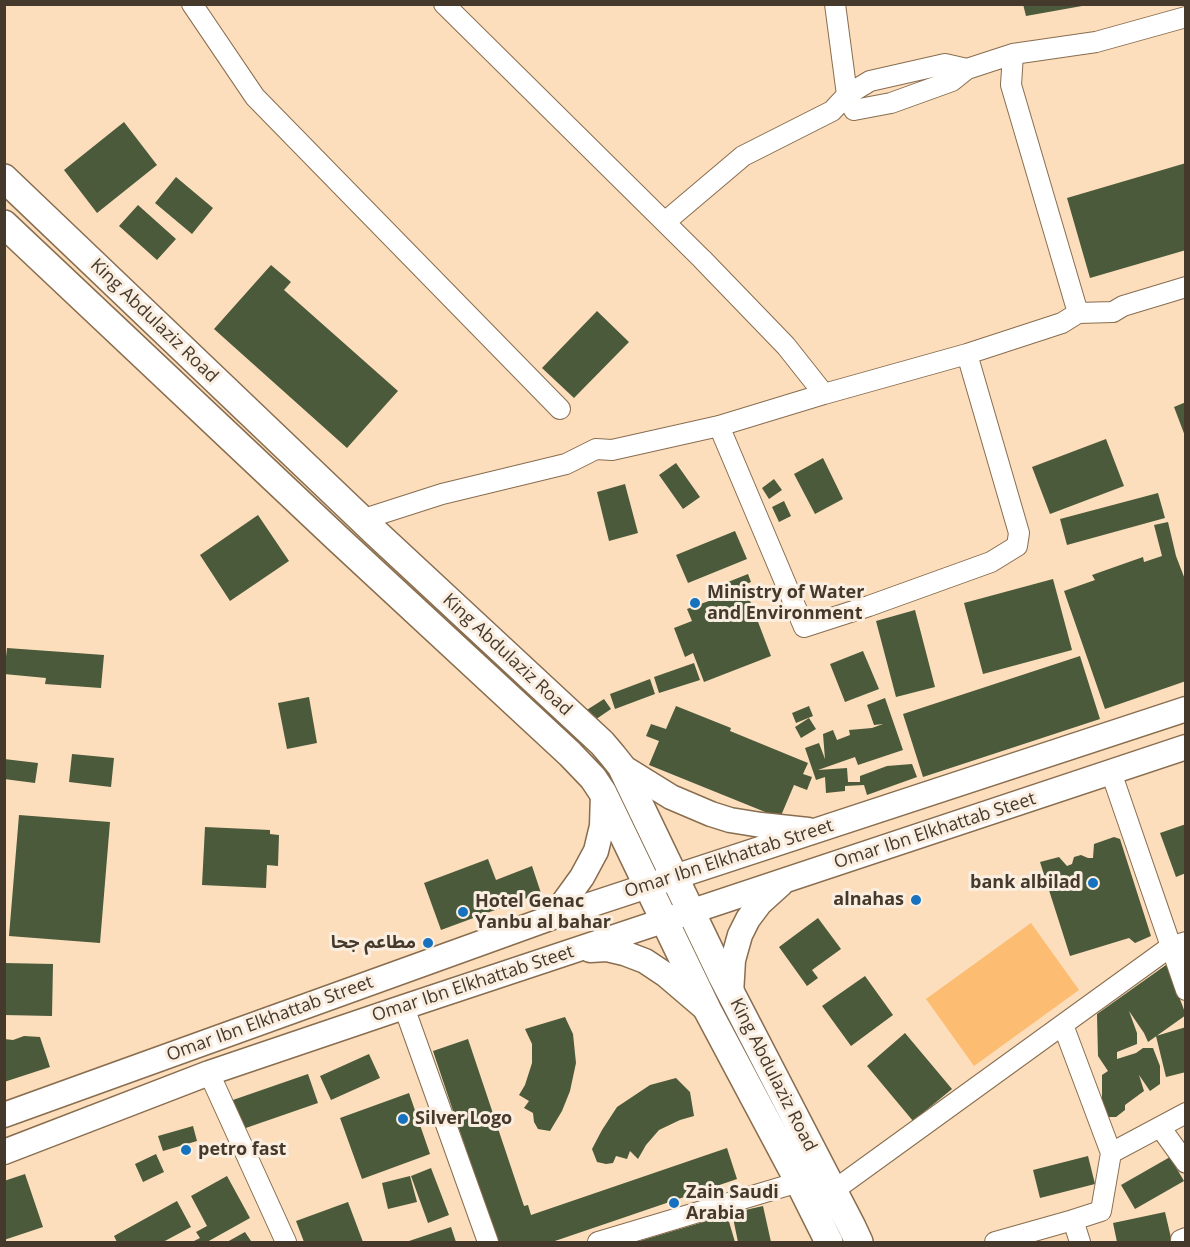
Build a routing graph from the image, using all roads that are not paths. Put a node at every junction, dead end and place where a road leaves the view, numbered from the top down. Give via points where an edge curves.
1 (192, 4) edge
2 (444, 4) edge
3 (835, 4) edge
4 (1185, 17) edge
5 (1013, 54) junction
6 (847, 95) junction
7 (4, 178) edge
8 (665, 222) junction
9 (4, 224) edge
10 (1185, 287) edge
11 (1078, 313) junction
12 (967, 354) junction
13 (824, 394) junction
14 (560, 409) dead end
15 (719, 426) junction
16 (361, 520) junction
17 (1185, 709) edge
18 (1185, 747) edge
19 (621, 766) junction
20 (1111, 772) junction
21 (603, 793) junction
22 (816, 830) junction
23 (674, 877) junction
24 (785, 880) junction
25 (648, 886) junction
26 (691, 912) junction
27 (553, 917) junction
28 (664, 920) junction
29 (1178, 945) edge
30 (573, 951) junction
31 (1185, 990) edge
32 (731, 994) junction
33 (404, 1007) junction
34 (708, 1011) junction
35 (1063, 1025) junction
36 (209, 1073) junction
37 (1185, 1113) edge
38 (4, 1115) edge
39 (1160, 1127) junction
40 (4, 1152) edge
41 (1111, 1153) junction
42 (1185, 1163) edge
43 (799, 1182) junction
44 (833, 1191) junction
45 (1073, 1220) junction
46 (1185, 1238) edge
47 (286, 1242) edge
48 (488, 1242) edge
49 (598, 1242) edge
50 (829, 1242) edge
51 (859, 1242) edge
52 (995, 1242) edge
53 (1080, 1242) edge
54 (1181, 1242) edge

1 - 14 street via 255,97
2 - 8 street
3 - 6 street
4 - 5 street via 1096,42
5 - 6 street via 968,69 945,64 870,81
5 - 11 street via 1011,85
6 - 8 street via 832,111 743,156
7 - 16 main road, King Abdulaziz Road
8 - 13 street via 786,346
9 - 21 main road, King Abdulaziz Road via 570,754
10 - 11 street via 1113,312
11 - 12 street via 1062,323
12 - 13 street
12 - 15 street via 1019,533 1017,546 991,562 804,627
13 - 15 street
15 - 16 street via 612,450 596,449 566,464 442,494
16 - 19 main road, King Abdulaziz Road via 602,743
17 - 22 street, Omar Ibn Elkhattab Street
18 - 20 street, Omar Ibn Elkhattab Steet
19 - 22 street via 711,814 761,825
19 - 23 main road, King Abdulaziz Road
20 - 24 street, Omar Ibn Elkhattab Steet
20 - 29 street
21 - 25 main road, King Abdulaziz Road
21 - 27 street via 596,851
22 - 23 street, Omar Ibn Elkhattab Street
23 - 25 street, Omar Ibn Elkhattab Street
23 - 26 main road, King Abdulaziz Road
24 - 26 street, Omar Ibn Elkhattab Steet
24 - 32 street via 760,903 740,935 733,960
25 - 27 street, Omar Ibn Elkhattab Street
25 - 28 main road, King Abdulaziz Road
26 - 28 street, Omar Ibn Elkhattab Steet
26 - 32 main road, King Abdulaziz Road
27 - 38 street, Omar Ibn Elkhattab Street
28 - 30 street, Omar Ibn Elkhattab Steet
28 - 34 main road, King Abdulaziz Road
29 - 31 street
29 - 35 street
30 - 33 street, Omar Ibn Elkhattab Steet
30 - 34 street via 607,949 645,962
32 - 44 main road, King Abdulaziz Road
33 - 36 street, Omar Ibn Elkhattab Steet
33 - 48 street
34 - 43 main road, King Abdulaziz Road
35 - 41 street
35 - 44 street
36 - 40 street, Omar Ibn Elkhattab Steet
36 - 47 street
37 - 39 street
39 - 41 street
39 - 42 street
41 - 45 street via 1101,1211
43 - 49 street
43 - 50 main road, King Abdulaziz Road
44 - 51 main road, King Abdulaziz Road
45 - 52 street
45 - 53 street
46 - 54 street

